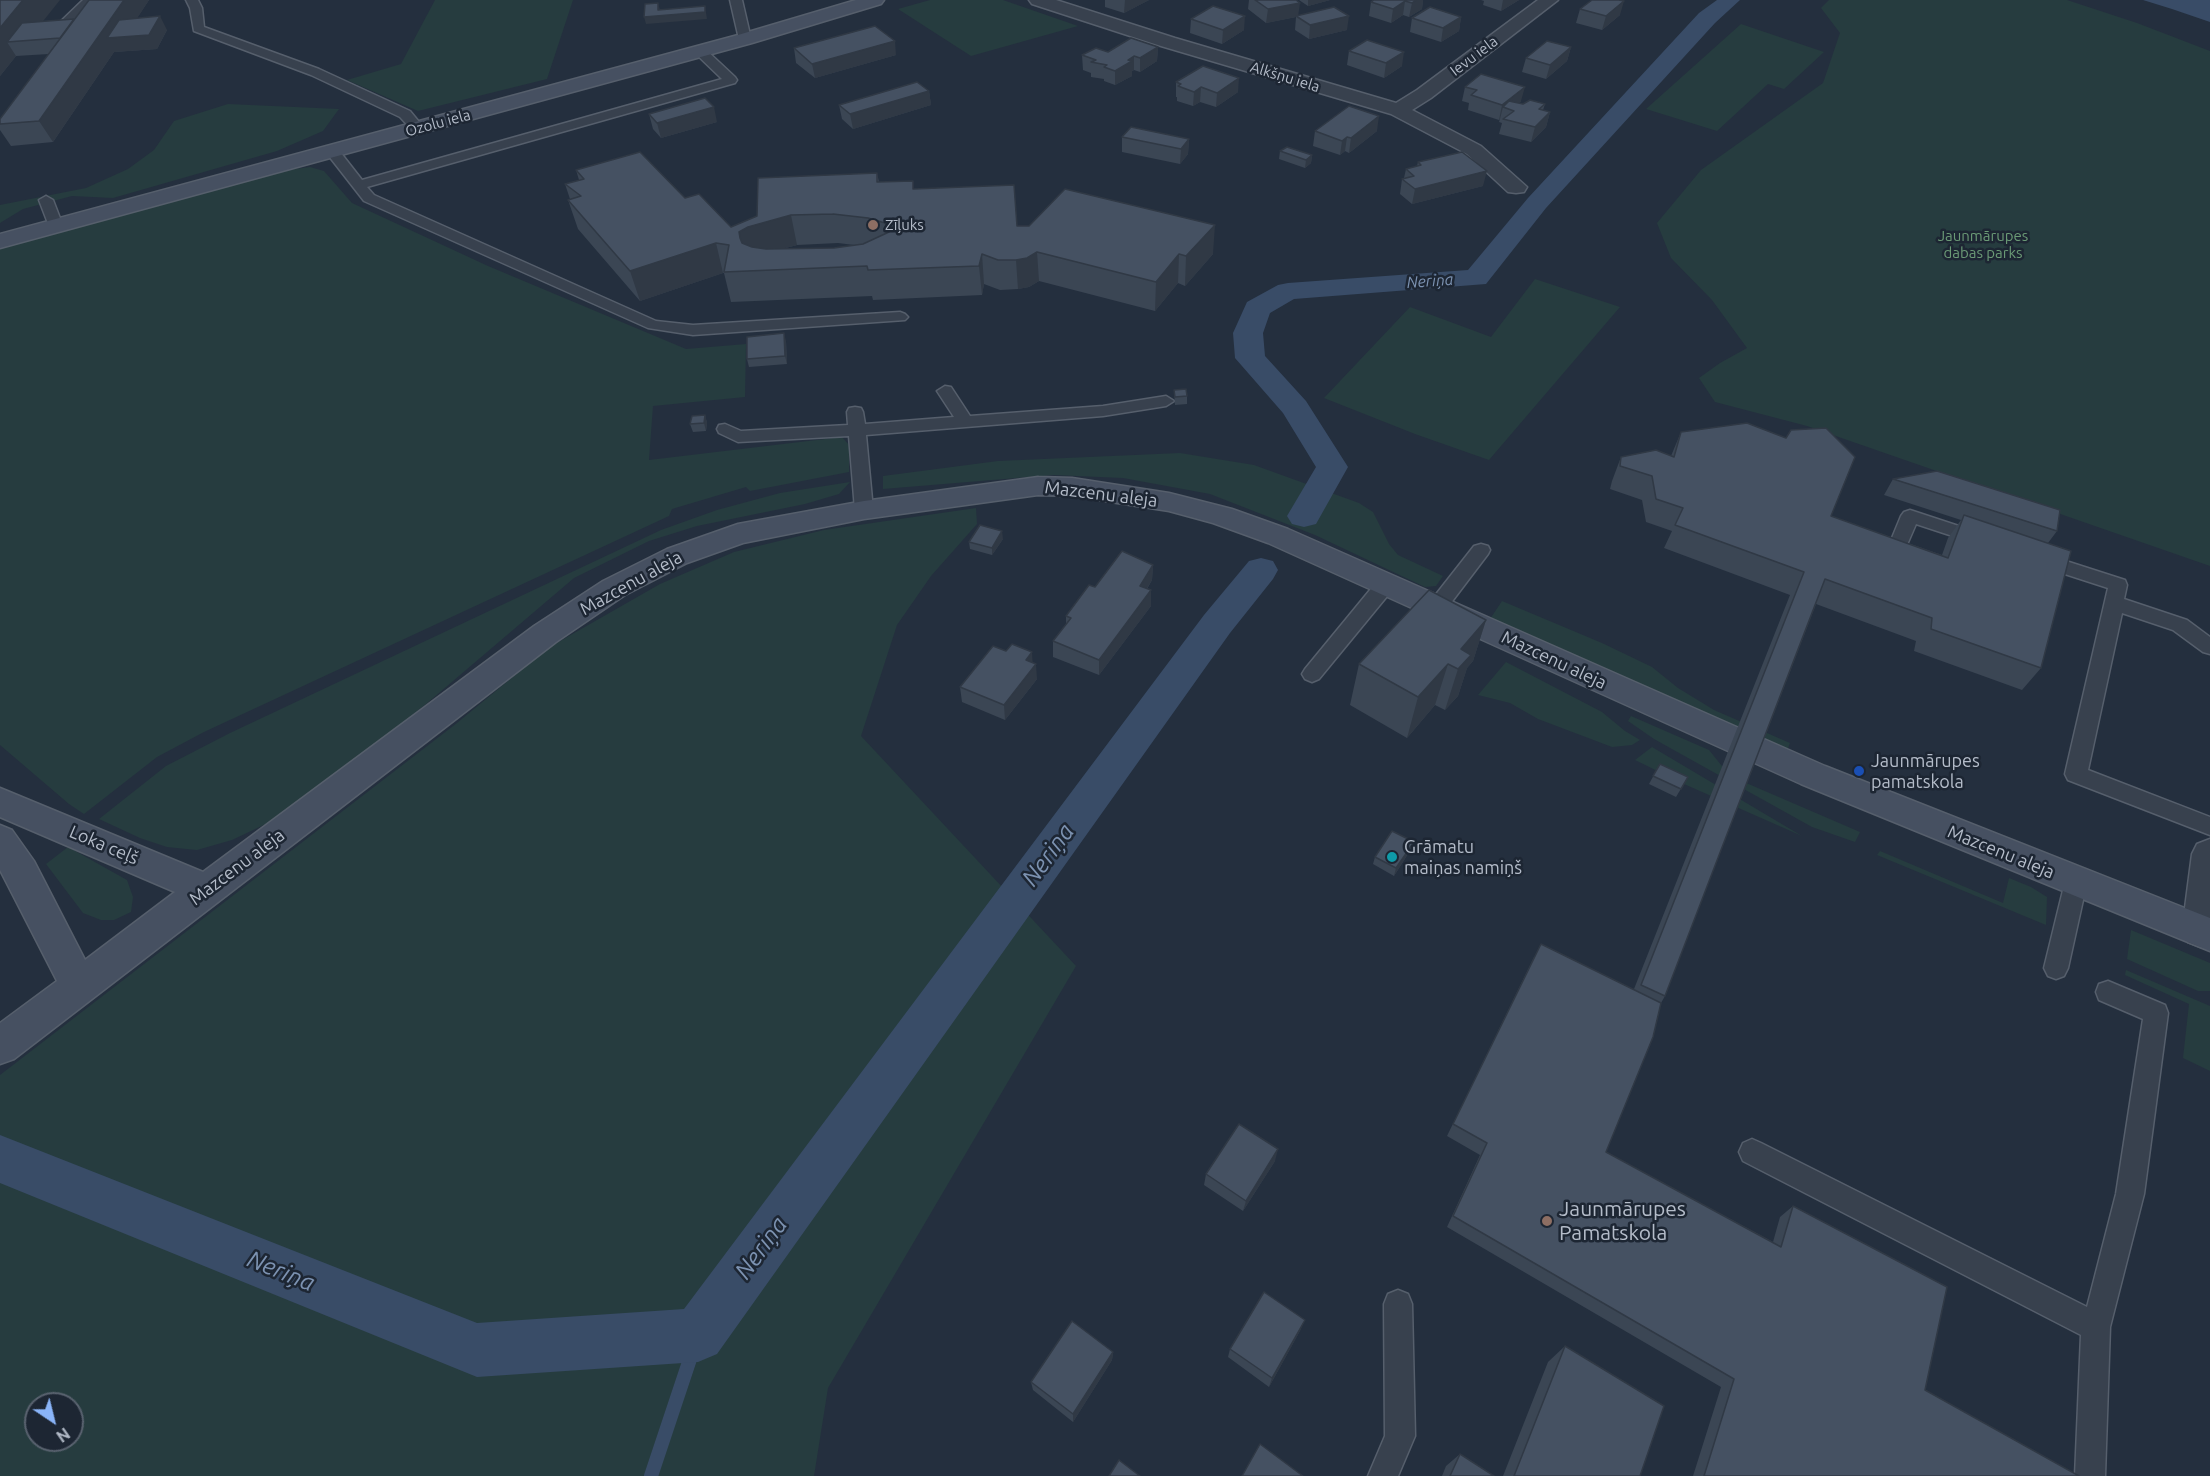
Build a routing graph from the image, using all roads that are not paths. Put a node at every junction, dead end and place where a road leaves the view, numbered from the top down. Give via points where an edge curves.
1 (89, 0) edge
2 (192, 0) edge
3 (736, 0) edge
4 (875, 0) edge
5 (1038, 0) edge
6 (1549, 0) edge
7 (62, 26) edge
8 (745, 39) junction
9 (700, 51) junction
10 (1398, 110) junction
11 (418, 128) junction
12 (332, 151) junction
13 (359, 185) junction
14 (1516, 187) dead end
15 (46, 200) dead end
16 (56, 226) junction
17 (0, 242) edge
18 (900, 318) dead end
19 (945, 391) dead end
20 (1166, 401) dead end
21 (855, 412) dead end
22 (963, 420) junction
23 (725, 429) dead end
24 (857, 430) junction
25 (864, 510) junction
26 (1998, 545) edge
27 (1481, 550) dead end
28 (1896, 550) edge
29 (2020, 552) edge
30 (1386, 584) junction
31 (2114, 603) junction
32 (1437, 607) junction
33 (2210, 647) edge
34 (1312, 674) dead end
35 (0, 802) edge
36 (2210, 826) edge
37 (0, 840) edge
38 (2210, 854) edge
39 (2076, 882) junction
40 (208, 890) junction
41 (2205, 933) edge
42 (2056, 968) dead end
43 (79, 986) junction
44 (2108, 992) dead end
45 (0, 1046) edge
46 (1752, 1152) dead end
47 (1398, 1304) dead end
48 (2096, 1327) junction
49 (1383, 1476) edge
50 (2090, 1476) edge

1 - 7 lane
2 - 11 lane via 198,29 315,72 405,114
3 - 8 lane
4 - 8 main road, Ozolu iela
5 - 10 street, Alkšņu iela
6 - 10 street, Ievu iela
8 - 9 main road, Ozolu iela
9 - 11 main road, Ozolu iela
9 - 13 lane via 732,80
10 - 14 street, Alkšņu iela via 1474,150
11 - 12 main road, Ozolu iela
12 - 13 lane
12 - 16 main road, Ozolu iela
13 - 18 lane via 369,198 653,325 693,330
15 - 16 lane
16 - 17 main road, Ozolu iela
19 - 22 lane
20 - 22 lane via 1103,411
21 - 24 lane
22 - 24 lane
23 - 24 lane via 738,437
24 - 25 lane
25 - 30 main road, Mazcenu aleja via 1038,486 1126,494 1222,516
25 - 40 main road, Mazcenu aleja via 738,534 677,556 614,588 545,634
26 - 28 lane via 1911,516
27 - 32 lane
29 - 31 lane via 2118,585
30 - 32 main road, Mazcenu aleja
30 - 34 lane
31 - 33 lane via 2180,625
31 - 36 lane via 2076,774
32 - 39 main road, Mazcenu aleja via 1813,775
35 - 40 main road, Loka ceļš
37 - 43 main road via 21,872
38 - 41 street
39 - 41 main road, Mazcenu aleja
39 - 42 lane
40 - 43 main road, Mazcenu aleja
43 - 45 main road, Mazcenu aleja
44 - 48 lane via 2157,1013 2130,1194
46 - 48 lane
47 - 49 lane via 1400,1436
48 - 50 lane

